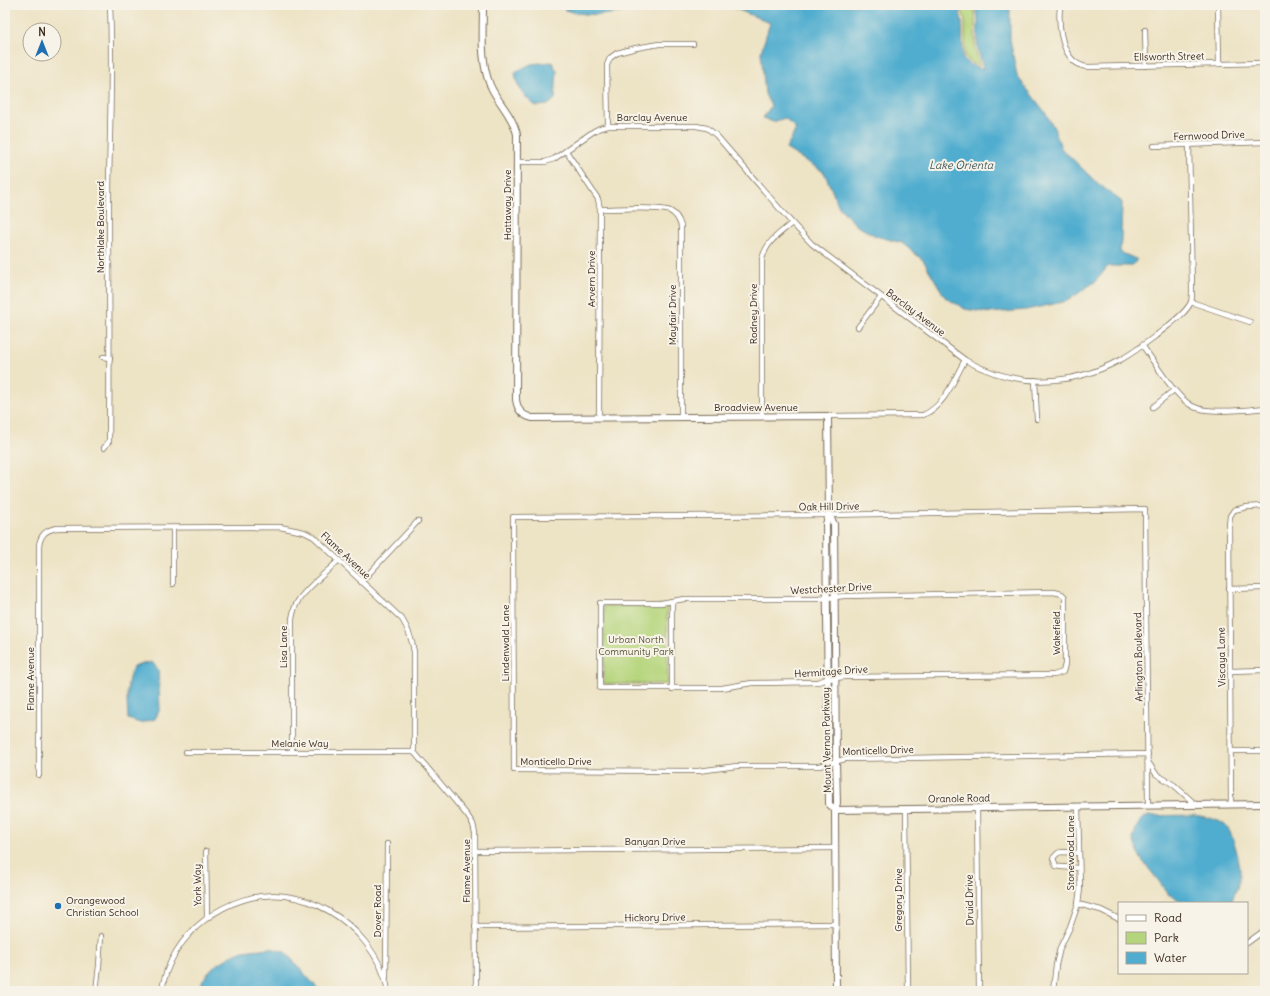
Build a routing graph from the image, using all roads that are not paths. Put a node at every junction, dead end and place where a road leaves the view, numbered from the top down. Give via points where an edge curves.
1 (110, 5) edge
2 (483, 5) edge
3 (1060, 5) edge
4 (1218, 5) edge
5 (1145, 30) dead end
6 (693, 44) dead end
7 (1265, 63) edge
8 (1219, 64) junction
9 (1146, 66) junction
10 (608, 126) junction
11 (1265, 142) edge
12 (1189, 144) junction
13 (1154, 146) dead end
14 (566, 151) junction
15 (517, 162) junction
16 (600, 209) junction
17 (792, 223) junction
18 (881, 297) junction
19 (1191, 302) junction
20 (1250, 322) dead end
21 (858, 327) dead end
22 (1142, 345) junction
23 (103, 358) dead end
24 (110, 358) junction
25 (965, 360) junction
26 (1036, 380) junction
27 (1174, 390) junction
28 (1153, 407) dead end
29 (1265, 408) edge
30 (520, 412) joint
31 (828, 416) junction
32 (599, 417) junction
33 (681, 417) junction
34 (762, 417) junction
35 (1037, 419) dead end
36 (104, 448) dead end
37 (1265, 506) edge
38 (1145, 509) joint
39 (830, 515) junction
40 (513, 517) joint
41 (418, 521) dead end
42 (173, 528) junction
43 (339, 560) junction
44 (361, 582) junction
45 (172, 584) dead end
46 (1265, 588) edge
47 (1229, 589) junction
48 (1062, 594) joint
49 (834, 597) junction
50 (827, 598) junction
51 (672, 601) junction
52 (1230, 670) junction
53 (1265, 670) edge
54 (1063, 672) joint
55 (835, 678) junction
56 (827, 679) junction
57 (600, 688) joint
58 (672, 689) junction
59 (1231, 751) junction
60 (1265, 751) edge
61 (186, 752) dead end
62 (292, 752) junction
63 (414, 752) junction
64 (1148, 754) junction
65 (836, 761) junction
66 (1148, 762) junction
67 (828, 763) junction
68 (514, 770) joint
69 (39, 775) dead end
70 (1195, 804) junction
71 (1231, 804) junction
72 (1265, 804) edge
73 (1148, 805) junction
74 (1078, 806) junction
75 (977, 808) junction
76 (906, 809) junction
77 (834, 810) junction
78 (387, 844) dead end
79 (835, 848) junction
80 (206, 851) dead end
81 (475, 851) junction
82 (1079, 853) junction
83 (1079, 868) junction
84 (1078, 904) junction
85 (207, 918) junction
86 (1118, 918) edge
87 (836, 924) junction
88 (476, 927) junction
89 (1265, 930) edge
90 (101, 936) dead end
91 (1248, 942) edge
92 (386, 978) junction
93 (96, 991) edge
94 (162, 991) edge
95 (388, 991) edge
96 (476, 991) edge
97 (836, 991) edge
98 (908, 991) edge
99 (979, 991) edge
100 (1053, 991) edge

1 - 24 street, Northlake Boulevard
2 - 15 street, Hattaway Drive via 485,71 495,95 514,123 517,134
3 - 9 street, Ellsworth Street via 1059,17 1063,40 1073,62 1087,67
4 - 8 street
5 - 9 street
6 - 10 street via 644,46 617,53 610,58 607,65
7 - 8 street, Ellsworth Street
8 - 9 street, Ellsworth Street
10 - 14 street, Barclay Avenue via 600,128
10 - 17 street, Barclay Avenue via 707,128 716,135
11 - 12 street, Fernwood Drive
12 - 13 street, Fernwood Drive
12 - 19 street
14 - 15 street, Barclay Avenue via 545,162
14 - 16 street, Arvern Drive via 598,199
15 - 30 street, Hattaway Drive via 516,400
16 - 32 street, Arvern Drive
16 - 33 street, Mayfair Drive via 664,209 675,214 680,220
17 - 18 street, Barclay Avenue via 812,244
17 - 34 street, Rodney Drive via 770,242 762,259
18 - 21 street
18 - 25 street, Barclay Avenue
19 - 20 street
19 - 22 street, Barclay Avenue via 1174,320
22 - 26 street, Barclay Avenue via 1099,370 1061,380
22 - 27 street
23 - 24 street
24 - 36 street, Northlake Boulevard via 109,441
25 - 26 street, Barclay Avenue via 1000,376
25 - 31 street, Broadview Avenue via 940,404 923,415
26 - 35 street
27 - 28 street
27 - 29 street via 1185,402 1196,408
30 - 32 street, Broadview Avenue via 532,418
31 - 34 street, Broadview Avenue
31 - 39 street, Mount Vernon Parkway
32 - 33 street, Broadview Avenue
33 - 34 street, Broadview Avenue
37 - 47 street, Viscaya Lane via 1234,510 1230,516
38 - 39 street, Oak Hill Drive
38 - 64 street, Arlington Boulevard
39 - 40 street, Oak Hill Drive
39 - 49 street, Mount Vernon Parkway via 834,524
39 - 50 street, Mount Vernon Parkway via 826,524
40 - 68 street, Lindenwald Lane
41 - 44 street
42 - 43 street, Flame Avenue via 294,529 314,537
42 - 45 street
42 - 69 street, Flame Avenue via 57,528 44,532 40,538
43 - 44 street, Flame Avenue
43 - 62 street, Lisa Lane via 303,594 294,610
44 - 63 street, Flame Avenue via 402,619 412,639
46 - 47 street
47 - 52 street, Viscaya Lane
48 - 49 street, Westchester Drive via 1054,592
48 - 54 street, Wakefield via 1065,600
49 - 50 street, Westchester Drive
49 - 55 street, Mount Vernon Parkway
50 - 51 street, Westchester Drive
50 - 56 street, Mount Vernon Parkway
51 - 57 street, Westchester Drive via 600,602
51 - 58 street
52 - 53 street
52 - 59 street, Viscaya Lane
54 - 55 street, Hermitage Drive via 1054,675
55 - 56 street, Hermitage Drive
55 - 65 street, Mount Vernon Parkway
56 - 58 street, Hermitage Drive via 818,682
56 - 67 street, Mount Vernon Parkway
57 - 58 street, Hermitage Drive
59 - 60 street
59 - 71 street, Viscaya Lane
61 - 62 street, Melanie Way
62 - 63 street, Melanie Way
63 - 81 street, Flame Avenue via 467,814 475,833
64 - 65 street, Monticello Drive
64 - 66 street, Arlington Boulevard
65 - 67 street, Monticello Drive
65 - 77 street, Mount Vernon Parkway via 837,803
66 - 70 street via 1156,774 1174,784
66 - 73 street, Arlington Boulevard
67 - 68 street, Monticello Drive via 819,766 737,766 698,771
67 - 77 street, Mount Vernon Parkway via 829,804
70 - 71 street, Oranole Road
70 - 73 street, Oranole Road
71 - 72 street, Oranole Road
73 - 74 street, Oranole Road
74 - 75 street, Oranole Road
74 - 82 street, Stonewood Lane
75 - 76 street, Oranole Road
75 - 99 street, Druid Drive
76 - 77 street, Oranole Road
76 - 98 street, Gregory Drive
77 - 79 street
78 - 92 street, Dover Road
79 - 81 street, Banyan Drive
79 - 87 street
80 - 85 street, York Way
81 - 88 street, Flame Avenue
82 - 83 street, Stonewood Lane
82 - 83 street via 1061,852 1053,858 1056,866
83 - 84 street, Stonewood Lane
84 - 86 street via 1101,910
84 - 100 street, Stonewood Lane via 1060,948
85 - 92 street via 234,903 251,898 284,896 302,900 338,916 357,932
85 - 94 street via 193,929 174,954 168,966
87 - 88 street, Hickory Drive
87 - 97 street
88 - 96 street, Flame Avenue
89 - 91 street
90 - 93 street
92 - 95 street

